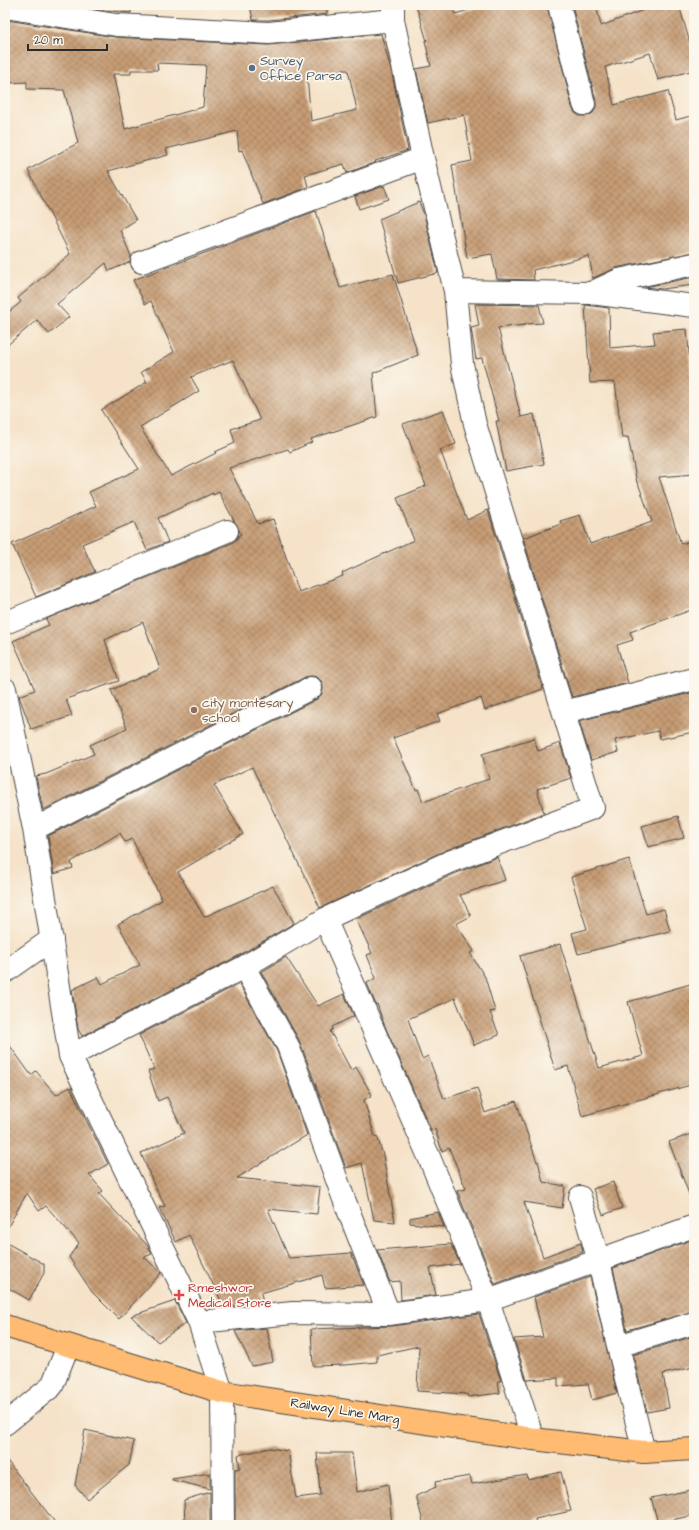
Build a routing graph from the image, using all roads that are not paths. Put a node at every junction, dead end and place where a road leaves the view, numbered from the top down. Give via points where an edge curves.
1 (559, 5) edge
2 (5, 7) edge
3 (393, 12) edge
4 (584, 104) dead end
5 (423, 158) junction
6 (142, 262) dead end
7 (694, 264) edge
8 (455, 291) junction
9 (591, 294) junction
10 (694, 306) edge
11 (227, 531) dead end
12 (5, 623) edge
13 (694, 679) edge
14 (311, 688) dead end
15 (5, 689) edge
16 (564, 712) junction
17 (34, 829) junction
18 (325, 919) junction
19 (52, 939) junction
20 (244, 967) junction
21 (5, 972) edge
22 (70, 1056) junction
23 (580, 1197) dead end
24 (694, 1226) edge
25 (599, 1261) junction
26 (488, 1300) junction
27 (389, 1314) junction
28 (199, 1322) junction
29 (694, 1323) edge
30 (5, 1326) edge
31 (68, 1346) junction
32 (618, 1346) junction
33 (222, 1392) junction
34 (5, 1424) edge
35 (533, 1439) junction
36 (694, 1450) edge
37 (644, 1452) junction
38 (223, 1525) edge

1 - 4 street
2 - 3 street via 116,25 269,33
3 - 5 street
5 - 6 street
5 - 8 street
7 - 9 street via 619,280
8 - 9 street
8 - 16 street via 462,364 475,424
9 - 10 street
11 - 12 street
13 - 16 street
14 - 17 street
15 - 17 street
16 - 18 street via 592,808 448,862
17 - 19 street
18 - 20 street
18 - 26 street via 429,1157
19 - 21 street
19 - 22 street
20 - 22 street
20 - 27 street via 288,1046
22 - 28 street
23 - 25 street
24 - 25 street
25 - 26 street
25 - 32 street
26 - 27 street
26 - 35 street
27 - 28 street via 293,1313
28 - 33 street
29 - 32 street
30 - 31 main road, Railway Line Marg
31 - 33 main road, Railway Line Marg
31 - 34 street via 52,1386
32 - 37 street
33 - 35 main road, Railway Line Marg
33 - 38 street
35 - 37 main road, Railway Line Marg
36 - 37 main road, Railway Line Marg

